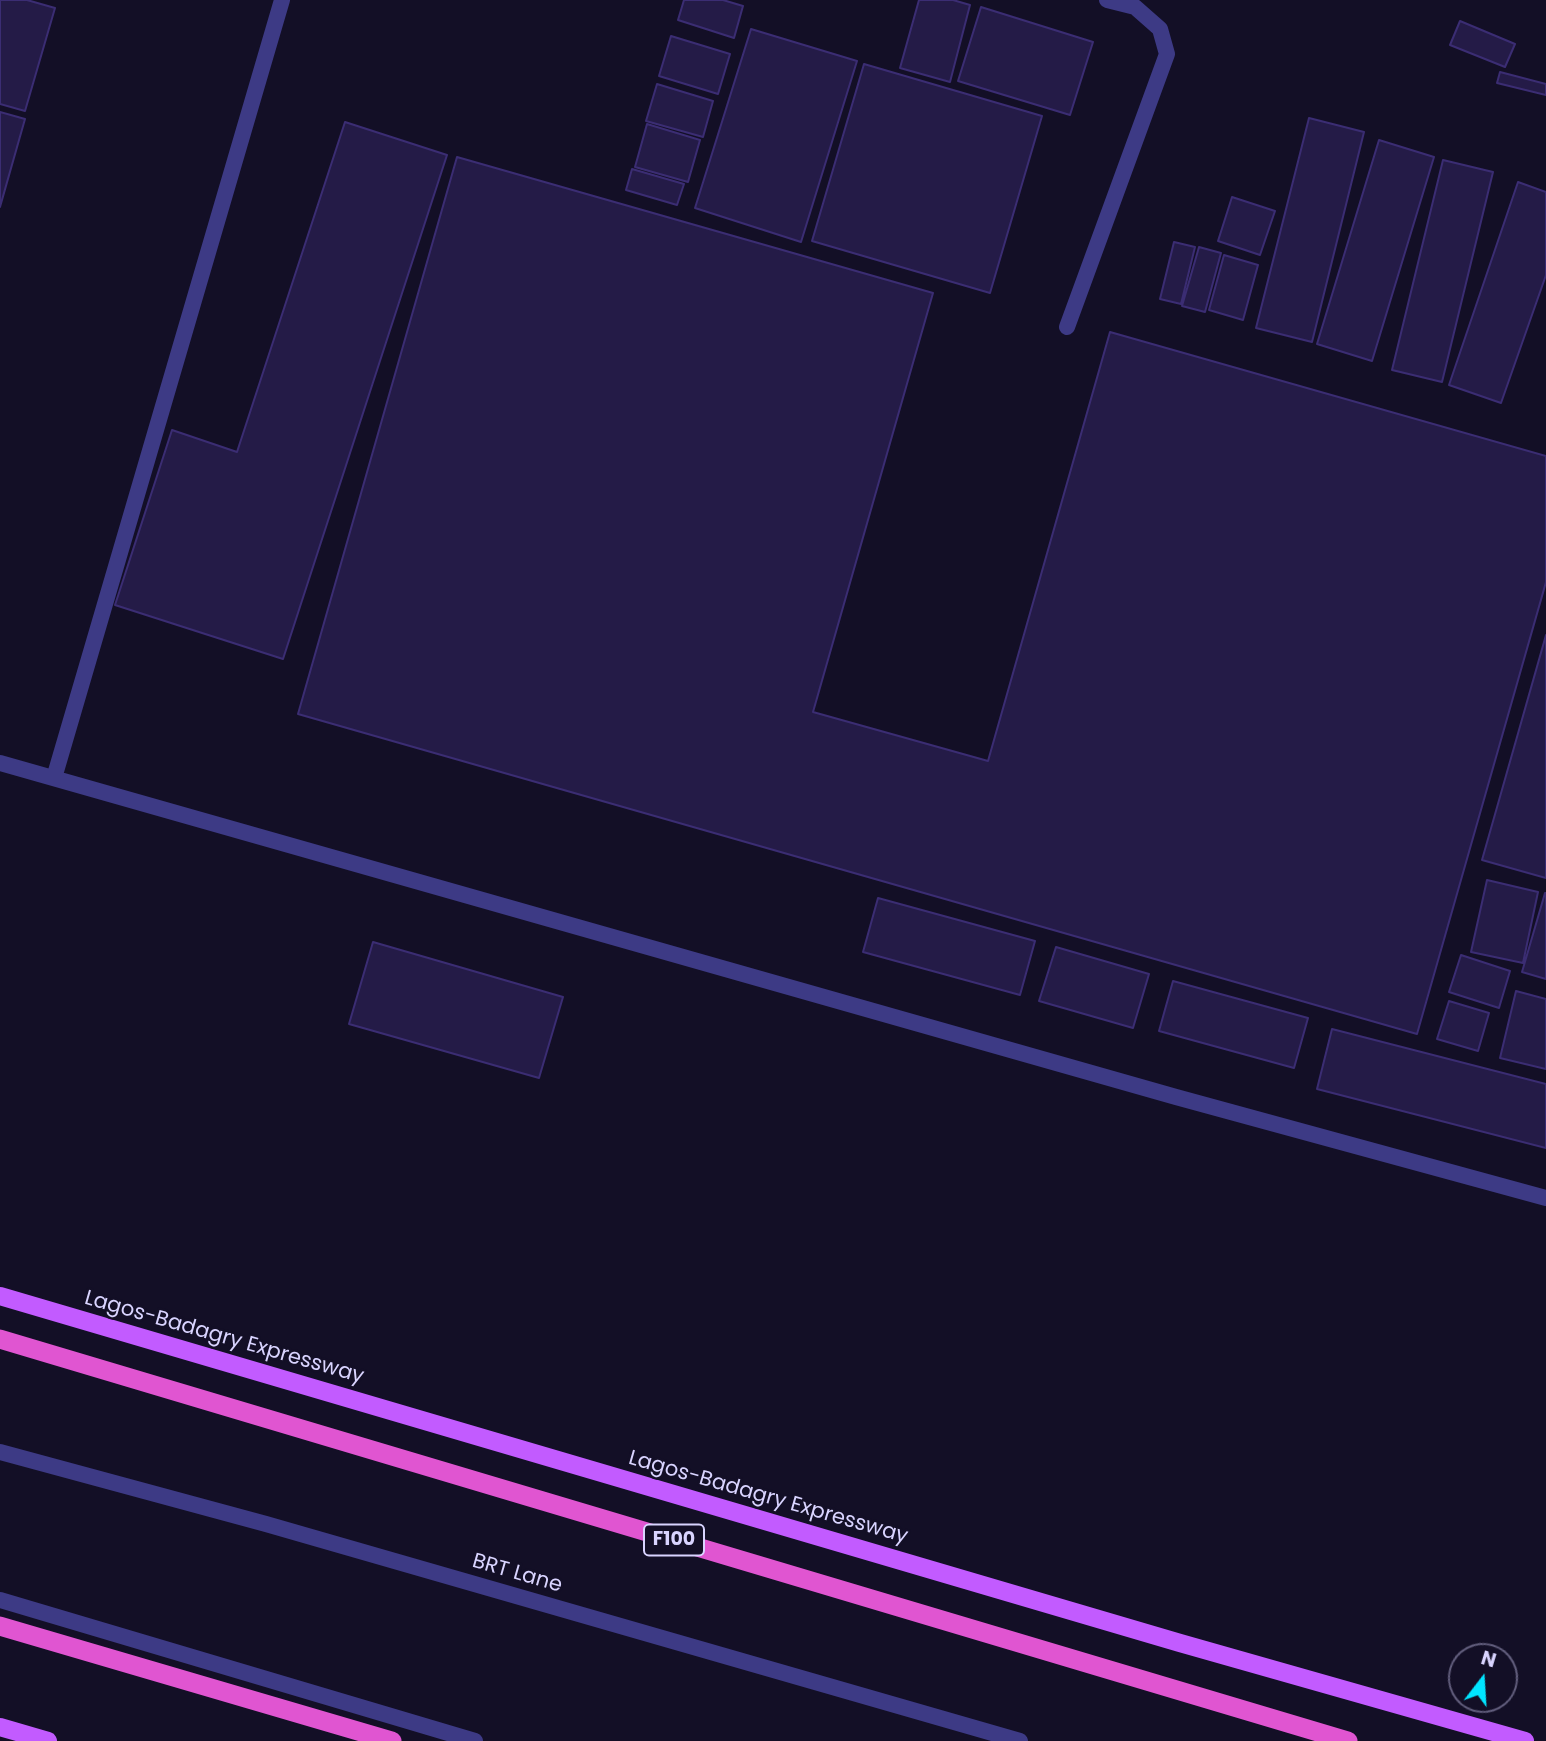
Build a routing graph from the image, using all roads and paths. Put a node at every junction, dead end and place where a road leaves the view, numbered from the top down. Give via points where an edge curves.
1 (282, 0) edge
2 (1107, 0) edge
3 (1068, 327) dead end
4 (0, 763) edge
5 (54, 778) junction
6 (1546, 1198) edge
7 (0, 1296) edge
8 (0, 1339) edge
9 (0, 1452) edge
10 (0, 1600) edge
11 (0, 1626) edge
12 (0, 1727) edge
13 (48, 1741) edge
14 (392, 1741) edge
15 (475, 1741) edge
16 (1020, 1741) edge
17 (1348, 1741) edge
18 (1525, 1741) edge

1 - 5 lane
2 - 3 lane via 1135,7 1160,29 1167,54
4 - 5 lane
5 - 6 lane
7 - 18 main road, Lagos-Badagry Expressway
8 - 17 highway, F100
9 - 16 lane, BRT Lane
10 - 15 lane
11 - 14 highway
12 - 13 main road

